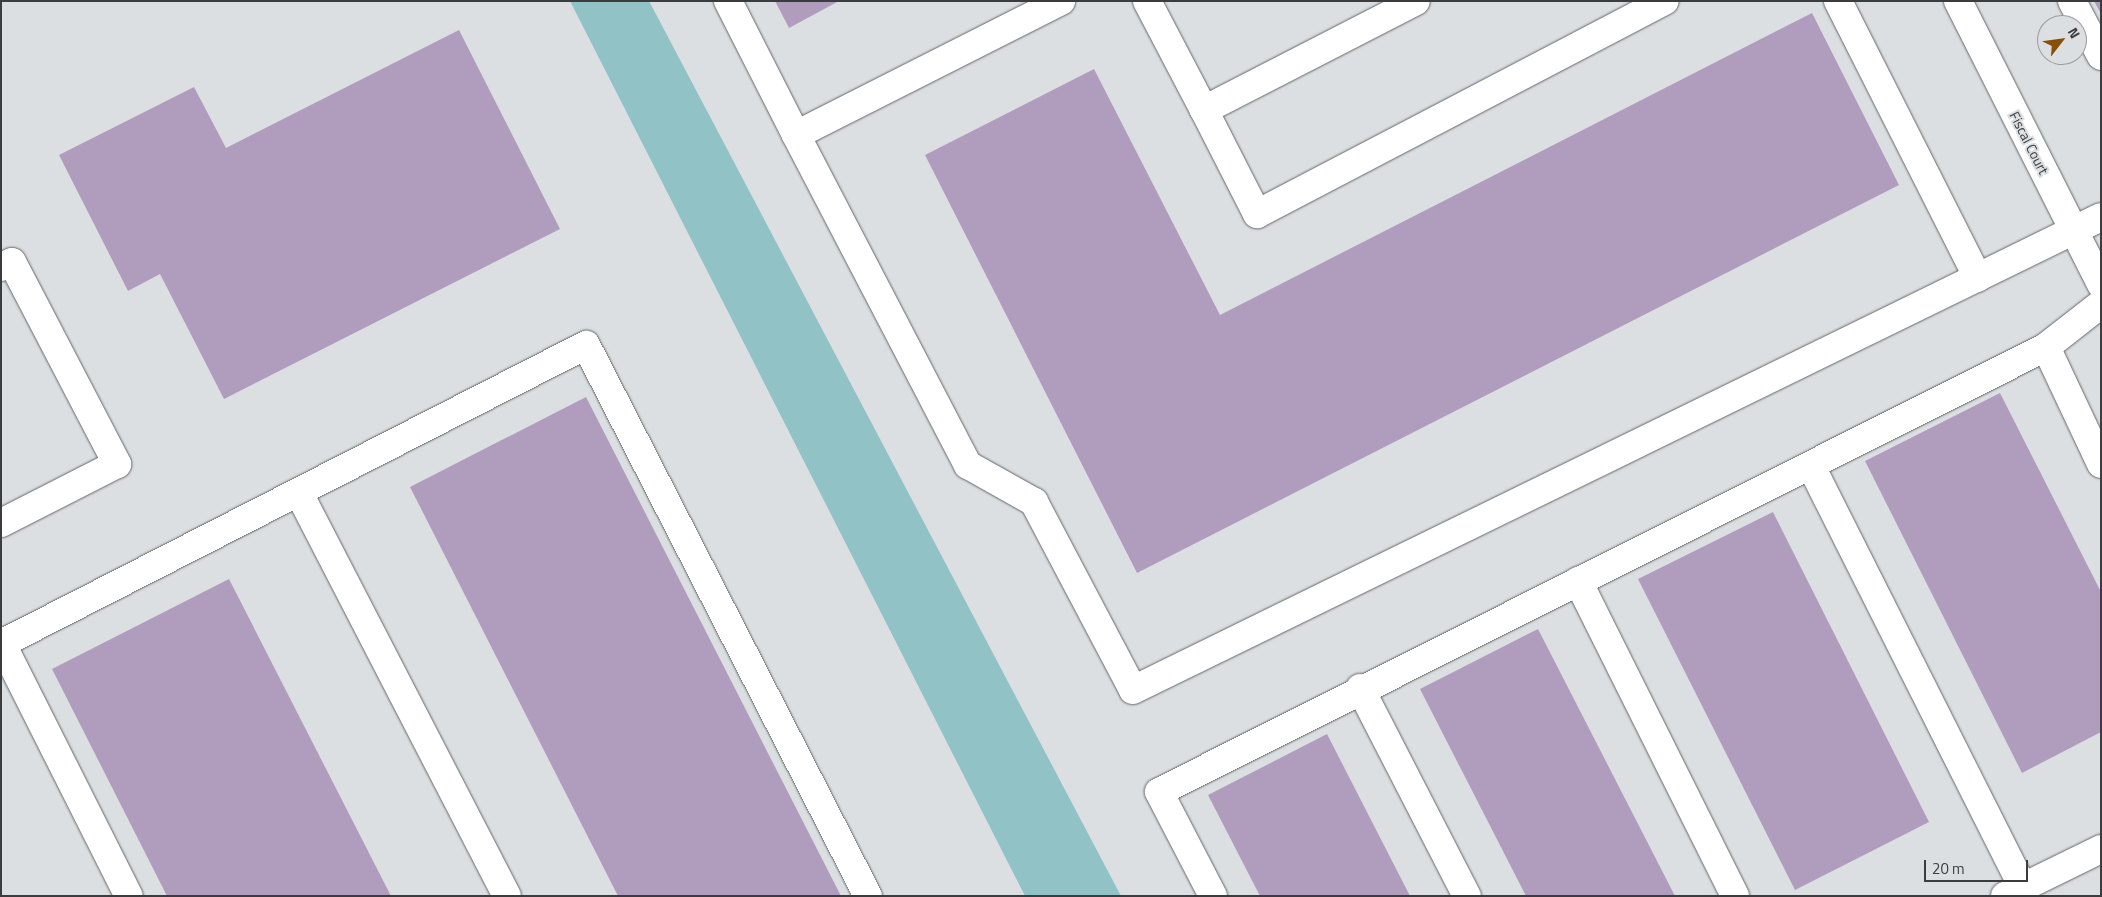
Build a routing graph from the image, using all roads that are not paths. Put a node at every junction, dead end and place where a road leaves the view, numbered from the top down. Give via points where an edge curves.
1 (728, 1) edge
2 (1061, 1) edge
3 (1147, 1) edge
4 (1416, 1) edge
5 (1665, 1) edge
6 (1838, 1) edge
7 (1958, 1) edge
8 (2072, 1) edge
9 (2101, 56) edge
10 (1204, 110) junction
11 (796, 135) junction
12 (2101, 217) edge
13 (2074, 231) junction
14 (1, 267) edge
15 (1978, 278) junction
16 (2101, 284) edge
17 (2101, 304) edge
18 (2046, 347) junction
19 (2101, 464) edge
20 (1812, 466) junction
21 (300, 495) junction
22 (1, 523) edge
23 (1578, 581) junction
24 (2, 644) edge
25 (1360, 688) junction
26 (2101, 849) edge
27 (2014, 891) edge
28 (129, 896) edge
29 (507, 896) edge
30 (868, 896) edge
31 (1213, 896) edge
32 (1467, 896) edge
33 (1735, 896) edge

1 - 11 street
2 - 11 street
3 - 10 street
4 - 10 street
5 - 10 street via 1257,214
6 - 15 street
7 - 13 street, Fiscal Court
8 - 9 street
11 - 15 street via 968,465 1034,502 1133,690
12 - 13 street
13 - 15 street
13 - 16 street, Fiscal Court
14 - 22 street via 12,262 117,464
17 - 18 street
18 - 19 street
18 - 20 street
20 - 23 street
20 - 27 street
21 - 24 street
21 - 29 street
21 - 30 street via 586,345
23 - 25 street
23 - 33 street
24 - 28 street
25 - 31 street via 1159,792
25 - 32 street
26 - 27 street

